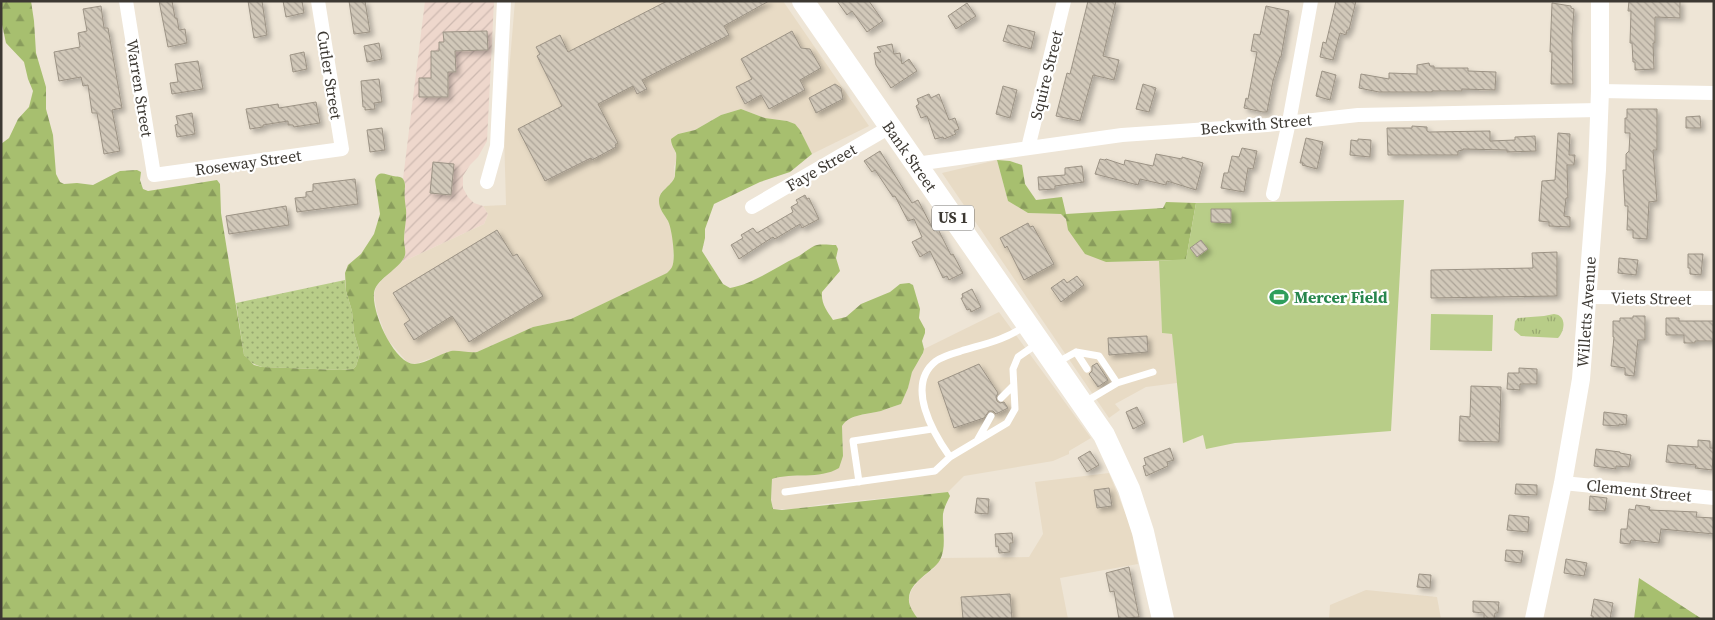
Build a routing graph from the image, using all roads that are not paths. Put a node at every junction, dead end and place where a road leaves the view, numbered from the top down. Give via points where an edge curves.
1 (126, 1) edge
2 (318, 1) edge
3 (504, 1) edge
4 (802, 1) edge
5 (1064, 1) edge
6 (1311, 1) edge
7 (1600, 1) edge
8 (1600, 91) junction
9 (1714, 93) edge
10 (1599, 110) junction
11 (1289, 122) junction
12 (890, 126) junction
13 (1028, 148) junction
14 (342, 149) joint
15 (916, 164) junction
16 (154, 175) joint
17 (486, 182) dead end
18 (1273, 194) dead end
19 (752, 207) dead end
20 (1588, 297) junction
21 (1714, 298) edge
22 (1033, 333) junction
23 (1076, 352) junction
24 (1054, 364) junction
25 (1087, 369) dead end
26 (1153, 372) dead end
27 (1117, 383) junction
28 (1013, 386) junction
29 (1001, 398) dead end
30 (1083, 404) junction
31 (991, 416) dead end
32 (932, 429) junction
33 (978, 439) junction
34 (950, 457) junction
35 (859, 482) junction
36 (1563, 483) junction
37 (785, 492) dead end
38 (1714, 498) edge
39 (1163, 619) edge
40 (1534, 619) edge

1 - 16 street, Warren Street
2 - 14 street, Cutler Street
3 - 17 street via 497,146
4 - 12 main road, Bank Street / US 1
5 - 13 street, Squire Street
6 - 11 street
7 - 8 street, Willetts Avenue
8 - 9 street
8 - 10 street, Willetts Avenue
10 - 11 street, Beckwith Street via 1358,115
10 - 20 street, Willetts Avenue
11 - 13 street, Beckwith Street via 1122,134
11 - 18 street
12 - 15 main road, Bank Street / US 1
12 - 19 street, Faye Street
13 - 15 street, Beckwith Street
14 - 16 street, Roseway Street
15 - 22 main road, Bank Street / US 1
20 - 21 street, Viets Street
20 - 36 street, Willetts Avenue via 1581,380
22 - 24 main road, Bank Street / US 1
22 - 28 lane via 1013,369
22 - 32 lane via 1013,334 937,360 929,368 922,389
23 - 24 lane
23 - 25 lane
23 - 27 lane via 1099,356
24 - 30 main road, Bank Street / US 1
26 - 27 lane
27 - 30 lane via 1100,389
28 - 29 lane
28 - 33 lane via 1015,409 1007,423
30 - 39 main road, Bank Street / US 1 via 1104,435 1129,489 1143,532
31 - 33 lane
32 - 34 lane
32 - 35 lane via 854,441
33 - 34 lane
34 - 35 lane via 935,471
35 - 37 lane
36 - 38 street, Clement Street
36 - 40 street, Willetts Avenue

